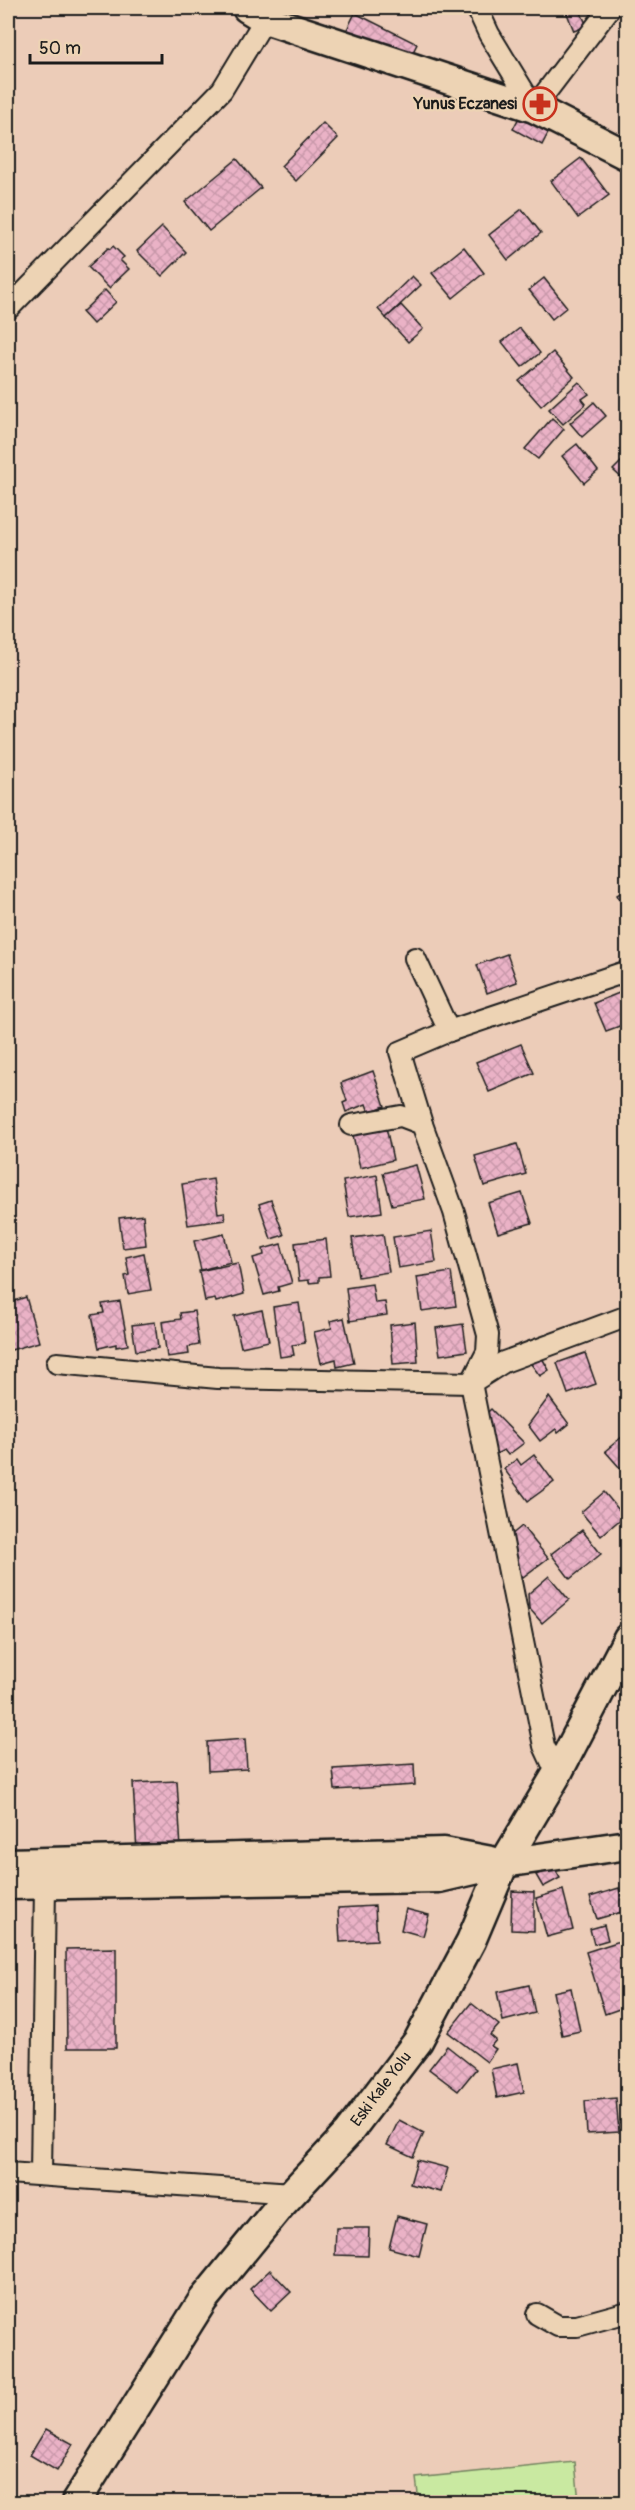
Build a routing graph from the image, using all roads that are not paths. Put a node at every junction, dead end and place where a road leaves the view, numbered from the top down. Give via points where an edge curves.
1 (477, 8) edge
2 (610, 8) edge
3 (256, 13) edge
4 (534, 108) junction
5 (627, 156) edge
6 (8, 309) edge
7 (415, 958) dead end
8 (627, 971) edge
9 (449, 1031) junction
10 (422, 1124) junction
11 (351, 1125) dead end
12 (627, 1316) edge
13 (57, 1363) dead end
14 (471, 1383) junction
15 (627, 1638) edge
16 (556, 1774) junction
17 (627, 1845) edge
18 (8, 1863) edge
19 (504, 1863) junction
20 (45, 1884) junction
21 (8, 1885) edge
22 (8, 2173) edge
23 (41, 2175) junction
24 (292, 2193) junction
25 (627, 2312) edge
26 (537, 2314) dead end
27 (76, 2502) edge

1 - 4 street
2 - 4 street
3 - 4 street
3 - 6 street via 222,90
4 - 5 street
7 - 9 street
8 - 9 street
9 - 10 street via 400,1052
10 - 11 street via 401,1116
10 - 14 street via 454,1212 488,1335 487,1352
12 - 14 street via 504,1362
13 - 14 street via 218,1378
14 - 16 street via 544,1746
15 - 16 street, Eski Kale Yolu
16 - 19 street, Eski Kale Yolu
17 - 19 street
18 - 19 street via 444,1852
19 - 20 street via 439,1878
19 - 24 street, Eski Kale Yolu via 471,1941 418,2042 348,2133
20 - 21 street
20 - 23 street
22 - 23 street
23 - 24 street
24 - 27 street, Eski Kale Yolu via 203,2300
25 - 26 street via 577,2326 558,2326

